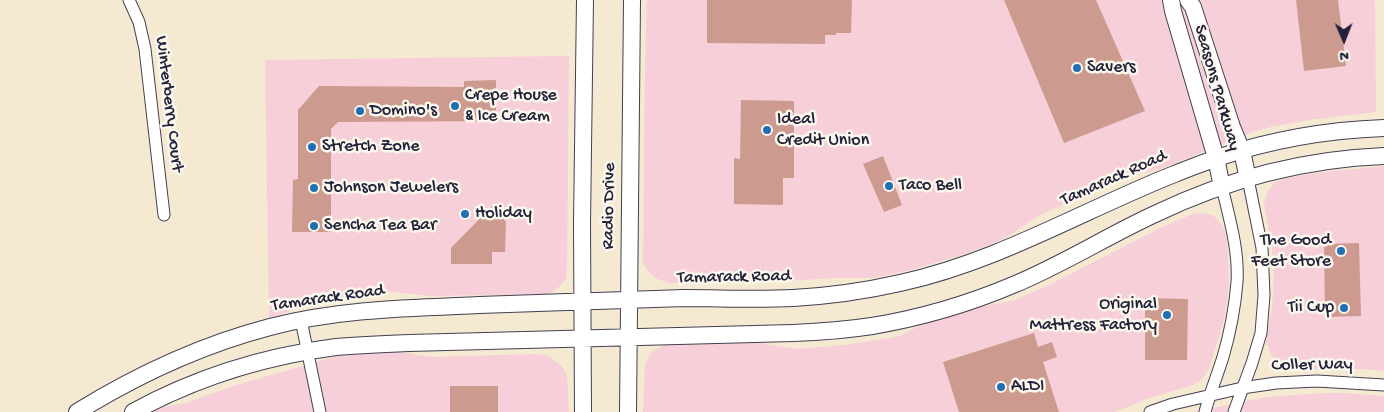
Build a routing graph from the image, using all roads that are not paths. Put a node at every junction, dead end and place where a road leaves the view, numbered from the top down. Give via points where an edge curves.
1 (129, 0) edge
2 (585, 0) edge
3 (632, 0) edge
4 (1171, 0) edge
5 (1188, 0) edge
6 (1384, 128) edge
7 (1242, 151) junction
8 (1384, 156) edge
9 (1216, 158) junction
10 (1248, 179) junction
11 (1222, 187) junction
12 (164, 215) dead end
13 (629, 300) junction
14 (582, 302) junction
15 (301, 320) junction
16 (628, 336) junction
17 (582, 338) junction
18 (307, 352) junction
19 (1384, 385) edge
20 (1242, 388) junction
21 (1210, 396) junction
22 (77, 412) edge
23 (133, 412) edge
24 (320, 412) edge
25 (583, 412) edge
26 (628, 412) edge
27 (1150, 412) edge
28 (1205, 412) edge
29 (1234, 412) edge

1 - 12 street, Winterberry Court via 139,22 145,49
2 - 14 street, Radio Drive
3 - 13 street, Radio Drive
4 - 9 street, Seasons Parkway
5 - 7 street, Seasons Parkway
6 - 7 street, Tamarack Road via 1316,135
7 - 9 street, Tamarack Road
7 - 10 street, Seasons Parkway
8 - 10 street via 1294,167
9 - 11 street, Seasons Parkway
9 - 13 street, Tamarack Road via 1146,185 1005,250 924,278 818,296
10 - 11 street
10 - 20 street via 1262,248 1264,295 1261,333
11 - 16 street via 1156,213 1014,285 957,306 908,319 872,326 793,333
11 - 21 street via 1235,246 1237,280 1223,356
13 - 14 street, Tamarack Road
13 - 16 street, Radio Drive
14 - 15 street, Tamarack Road via 362,311
14 - 17 street, Radio Drive
15 - 18 street
15 - 22 street, Tamarack Road via 269,327 169,362
16 - 17 street
16 - 26 street, Radio Drive
17 - 18 street via 370,344
17 - 25 street, Radio Drive
18 - 23 street via 210,377
18 - 24 street
19 - 20 street, Coller Way via 1317,381
20 - 21 street, Coller Way
20 - 29 street
21 - 27 street, Coller Way
21 - 28 street

